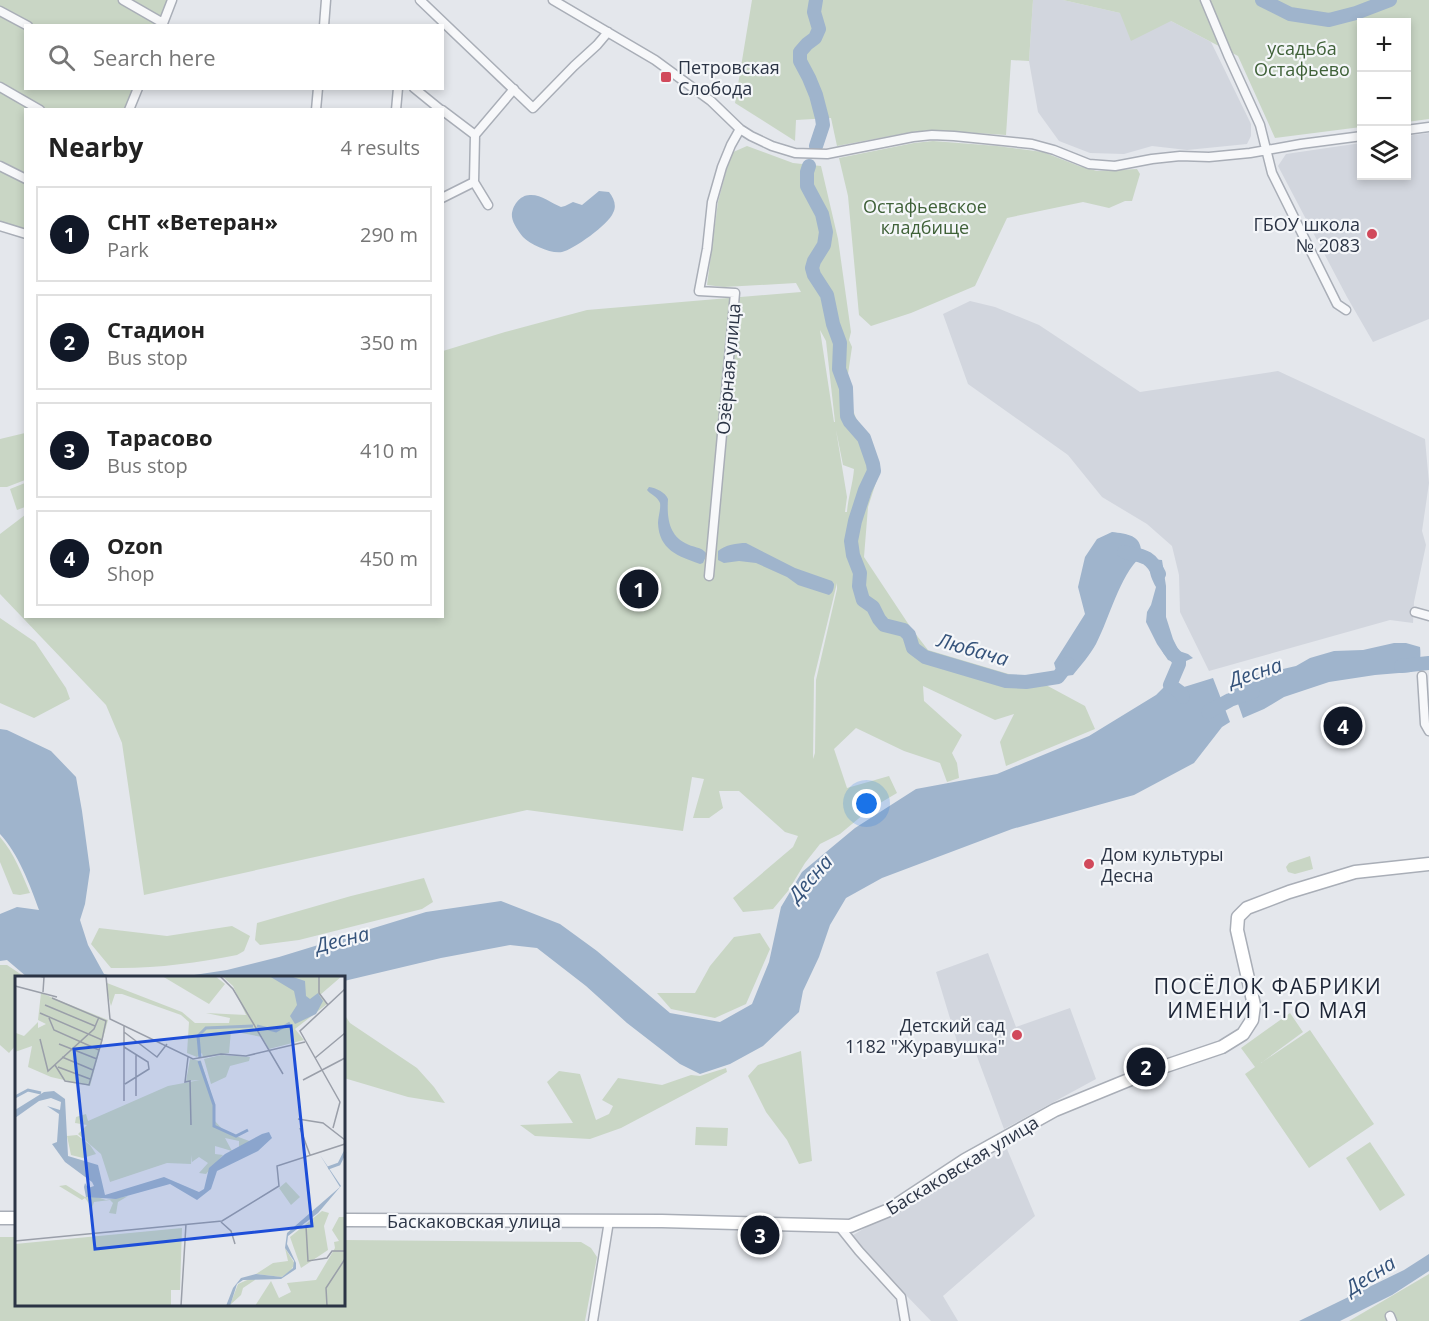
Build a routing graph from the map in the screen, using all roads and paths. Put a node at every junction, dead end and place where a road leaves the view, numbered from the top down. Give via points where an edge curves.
1 (123, 0) edge
2 (172, 0) edge
3 (327, 0) edge
4 (420, 0) edge
5 (553, 0) edge
6 (1205, 0) edge
7 (0, 11) edge
8 (24, 24) edge
9 (163, 24) edge
10 (327, 24) edge
11 (608, 32) junction
12 (0, 87) edge
13 (514, 89) junction
14 (137, 90) edge
15 (318, 90) edge
16 (398, 90) edge
17 (417, 90) edge
18 (37, 108) edge
19 (130, 108) edge
20 (316, 108) edge
21 (396, 108) edge
22 (439, 108) edge
23 (444, 112) edge
24 (1429, 127) edge
25 (740, 129) junction
26 (1411, 129) edge
27 (475, 135) junction
28 (1357, 137) edge
29 (1265, 150) junction
30 (0, 166) edge
31 (24, 178) edge
32 (474, 182) junction
33 (444, 197) edge
34 (488, 205) dead end
35 (0, 226) edge
36 (24, 233) edge
37 (1346, 310) dead end
38 (709, 576) dead end
39 (1415, 612) dead end
40 (1429, 616) edge
41 (1422, 676) dead end
42 (1429, 731) edge
43 (1429, 864) edge
44 (345, 1220) edge
45 (609, 1221) junction
46 (839, 1226) junction
47 (593, 1321) edge
48 (905, 1321) edge

1 - 9 street
2 - 9 street
3 - 10 street
4 - 13 street
5 - 11 street
6 - 29 street via 1260,125
7 - 8 street
11 - 13 street via 533,108
11 - 25 street via 684,81
12 - 18 street
13 - 27 street
14 - 19 street
15 - 20 street
16 - 21 street
17 - 22 street
23 - 27 street
24 - 26 street
25 - 29 street via 772,146 805,154 827,154 932,135 1032,144 1106,166
25 - 38 street, Озёрная улица via 722,167 712,202 699,291 735,293
27 - 32 street
28 - 29 street
29 - 37 street via 1272,173 1337,304
30 - 31 street
32 - 33 street
32 - 34 street
35 - 36 street
39 - 40 street
41 - 42 street via 1425,724
43 - 46 street, Баскаковская улица via 1355,872 1247,908 1238,917 1237,930 1254,1005 1252,1020 1243,1035 1222,1047 1055,1110 965,1160 889,1210 850,1226
44 - 45 street, Баскаковская улица
45 - 46 street, Баскаковская улица
45 - 47 street
46 - 48 street via 901,1297

